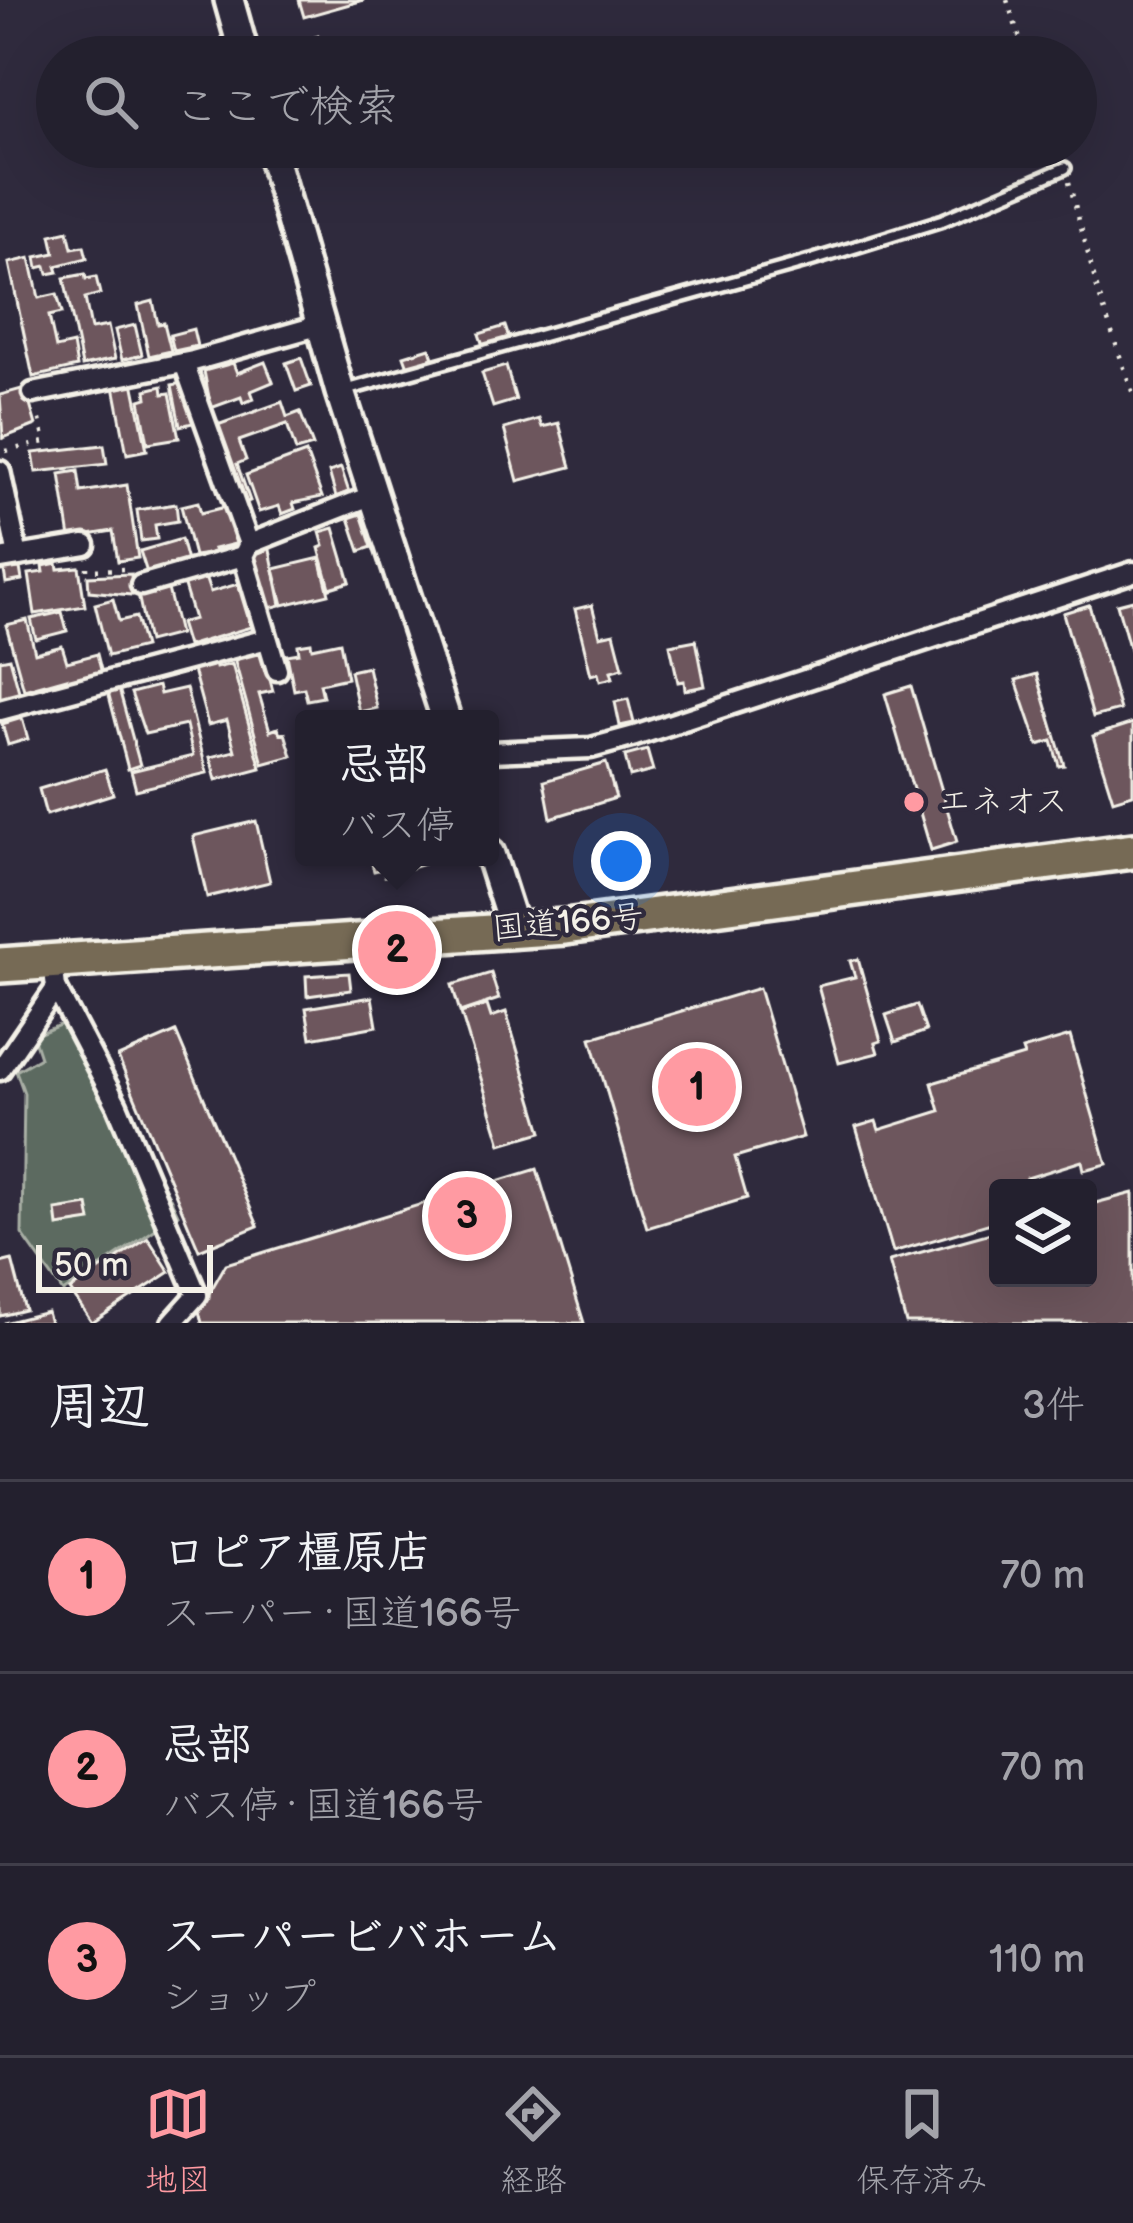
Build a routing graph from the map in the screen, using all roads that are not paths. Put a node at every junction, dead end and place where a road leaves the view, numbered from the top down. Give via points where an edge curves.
1 (229, 0) edge
2 (239, 36) edge
3 (276, 168) edge
4 (1065, 168) road end
5 (321, 325) junction
6 (184, 363) junction
7 (340, 392) junction
8 (33, 393) road end
9 (0, 471) edge
10 (373, 496) junction
11 (85, 545) road end
12 (246, 550) junction
13 (9, 557) edge
14 (1133, 572) edge
15 (141, 585) road end
16 (267, 639) junction
17 (277, 670) dead end
18 (0, 710) edge
19 (443, 710) edge
20 (499, 752) edge
21 (1133, 851) edge
22 (494, 866) edge
23 (514, 929) junction
24 (1, 961) edge
25 (55, 975) junction
26 (0, 1070) edge
27 (172, 1323) edge

1 - 2 street
3 - 5 street
4 - 7 lane via 943,220
5 - 6 street
5 - 7 street
6 - 8 street
6 - 12 street
7 - 10 street
9 - 13 street
10 - 12 street
10 - 19 street
11 - 13 street
12 - 15 street
12 - 16 street
14 - 20 street via 634,736 591,748
16 - 17 street
16 - 18 street
21 - 23 highway, 国道166号
22 - 23 street
23 - 25 highway, 国道166号
24 - 25 highway, 国道166号
25 - 26 street
25 - 27 street via 197,1294

